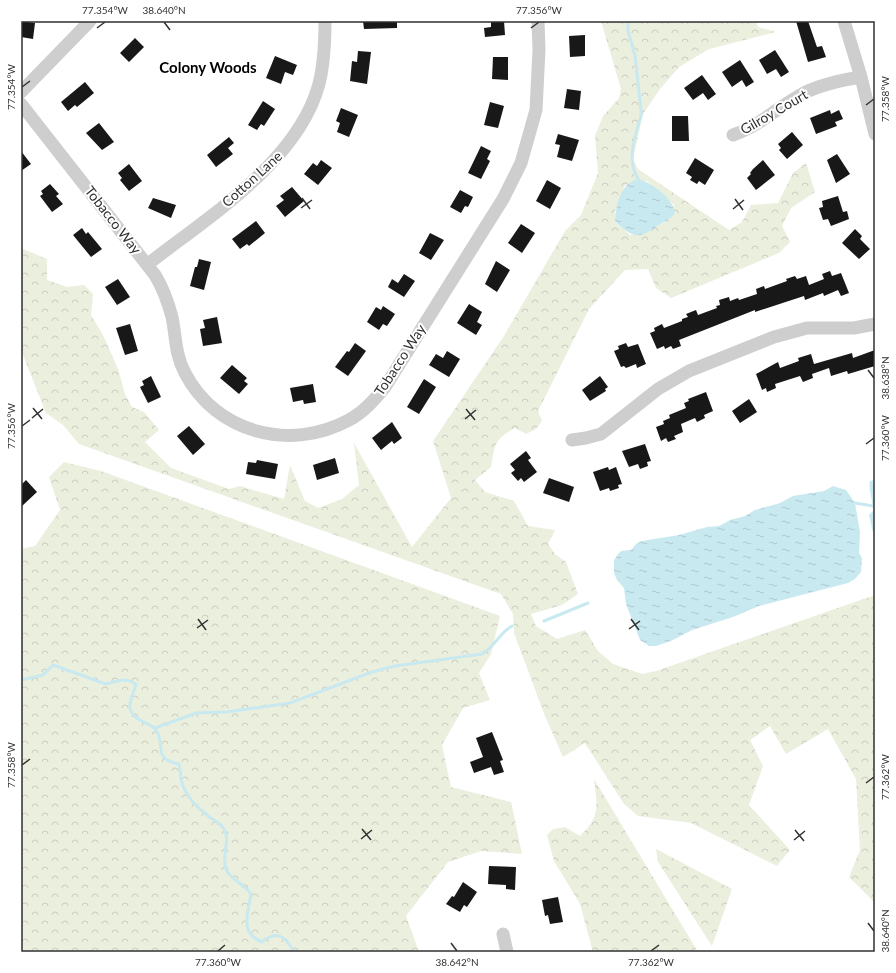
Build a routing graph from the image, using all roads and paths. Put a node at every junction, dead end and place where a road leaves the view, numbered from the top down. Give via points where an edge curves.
1 (90, 21) edge
2 (326, 21) edge
3 (538, 21) edge
4 (844, 21) edge
5 (861, 77) junction
6 (21, 92) edge
7 (21, 104) edge
8 (875, 134) edge
9 (733, 135) dead end
10 (148, 264) junction
11 (875, 324) edge
12 (572, 440) dead end
13 (503, 934) dead end
14 (507, 952) edge

1 - 6 street
2 - 10 street, Cotton Lane via 319,84 303,123 289,144 251,183
3 - 10 street, Tobacco Way via 536,110 531,135 516,175 385,387 350,420 308,434 270,435 238,426 211,408 184,371 177,352 168,302 162,286
4 - 5 street
5 - 8 street
5 - 9 street, Gilroy Court via 839,81 805,93 756,125
7 - 10 street, Tobacco Way
11 - 12 street via 854,328 807,328 774,337 689,371 658,389 601,434
13 - 14 street

